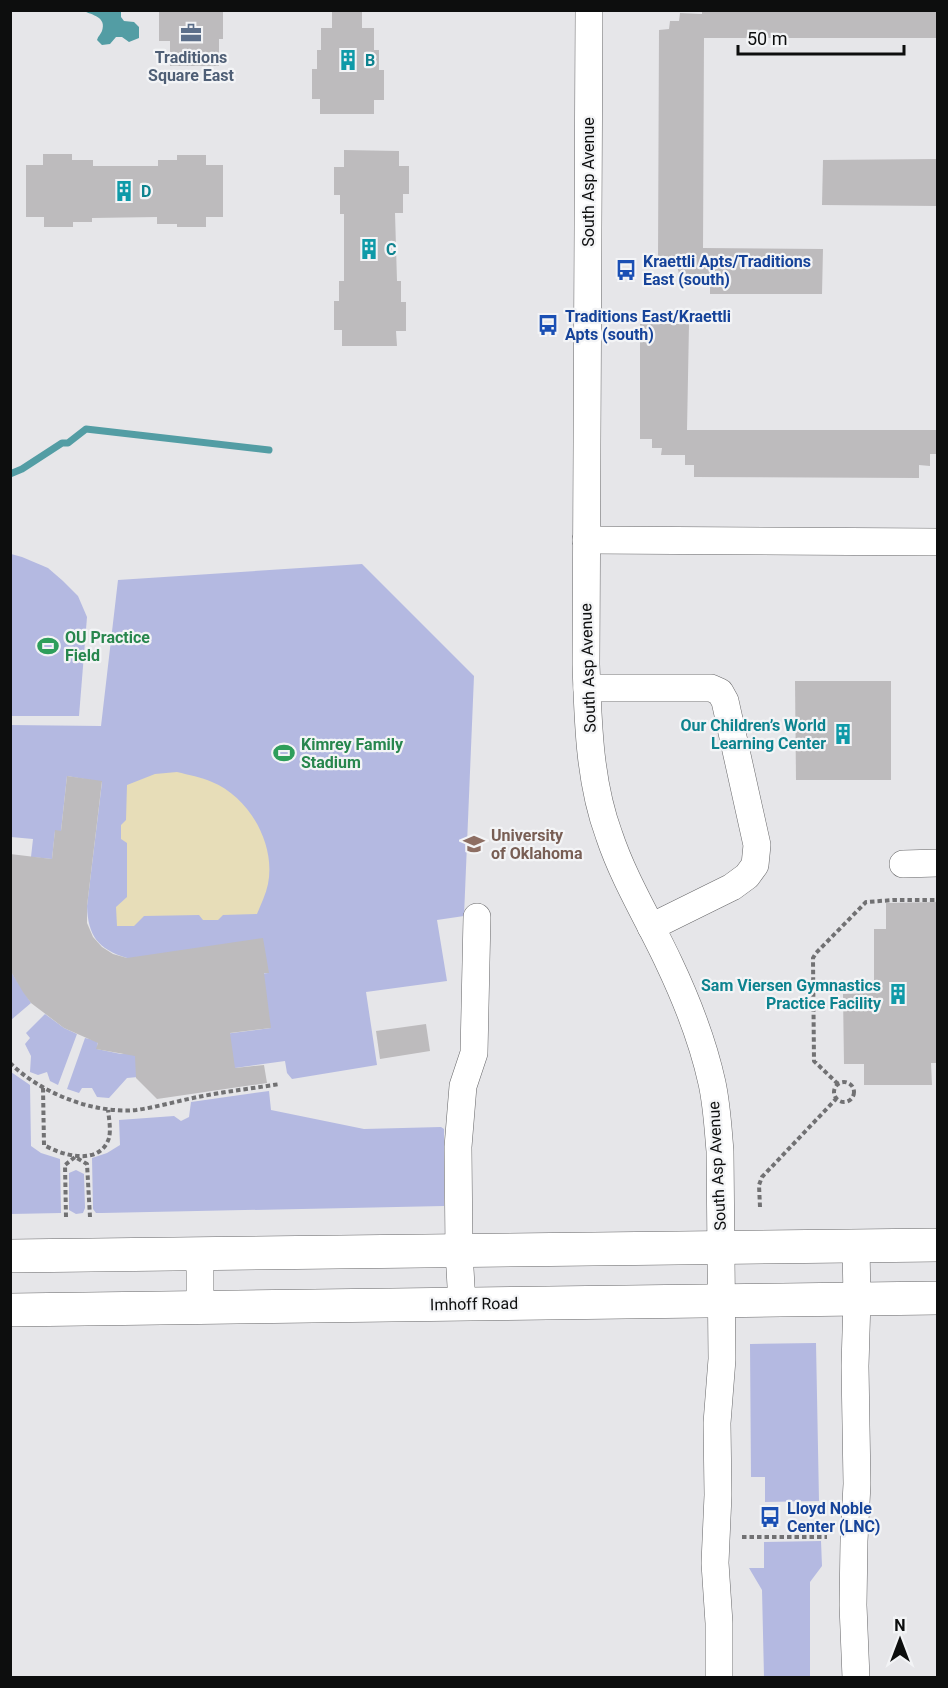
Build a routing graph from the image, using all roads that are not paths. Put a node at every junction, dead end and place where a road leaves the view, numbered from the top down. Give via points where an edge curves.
1 (589, 10) edge
2 (586, 540) junction
3 (938, 542) edge
4 (587, 688) junction
5 (938, 863) edge
6 (903, 864) dead end
7 (477, 917) dead end
8 (651, 927) junction
9 (938, 1245) edge
10 (856, 1247) junction
11 (721, 1248) junction
12 (459, 1251) junction
13 (200, 1254) junction
14 (10, 1256) edge
15 (938, 1298) edge
16 (857, 1299) junction
17 (721, 1301) junction
18 (462, 1304) junction
19 (200, 1308) junction
20 (10, 1310) edge
21 (720, 1677) edge
22 (856, 1677) edge

1 - 2 street, South Asp Avenue
2 - 3 street
2 - 4 street, South Asp Avenue
4 - 8 street, South Asp Avenue via 593,767 606,825 626,878
4 - 8 street via 711,688 720,692 725,701 757,846 755,865 732,887
5 - 6 street
7 - 12 street via 474,1053 463,1086 458,1147
8 - 11 street, South Asp Avenue via 681,989 712,1083 720,1151
9 - 10 main road
10 - 11 main road
10 - 16 street
11 - 12 main road
11 - 17 street, South Asp Avenue
12 - 13 main road
12 - 18 street
13 - 14 main road
13 - 19 street
15 - 16 main road, Imhoff Road
16 - 17 main road, Imhoff Road
16 - 22 street via 853,1605
17 - 18 main road, Imhoff Road
17 - 21 street, South Asp Avenue via 715,1563
18 - 19 main road, Imhoff Road
19 - 20 main road, Imhoff Road

